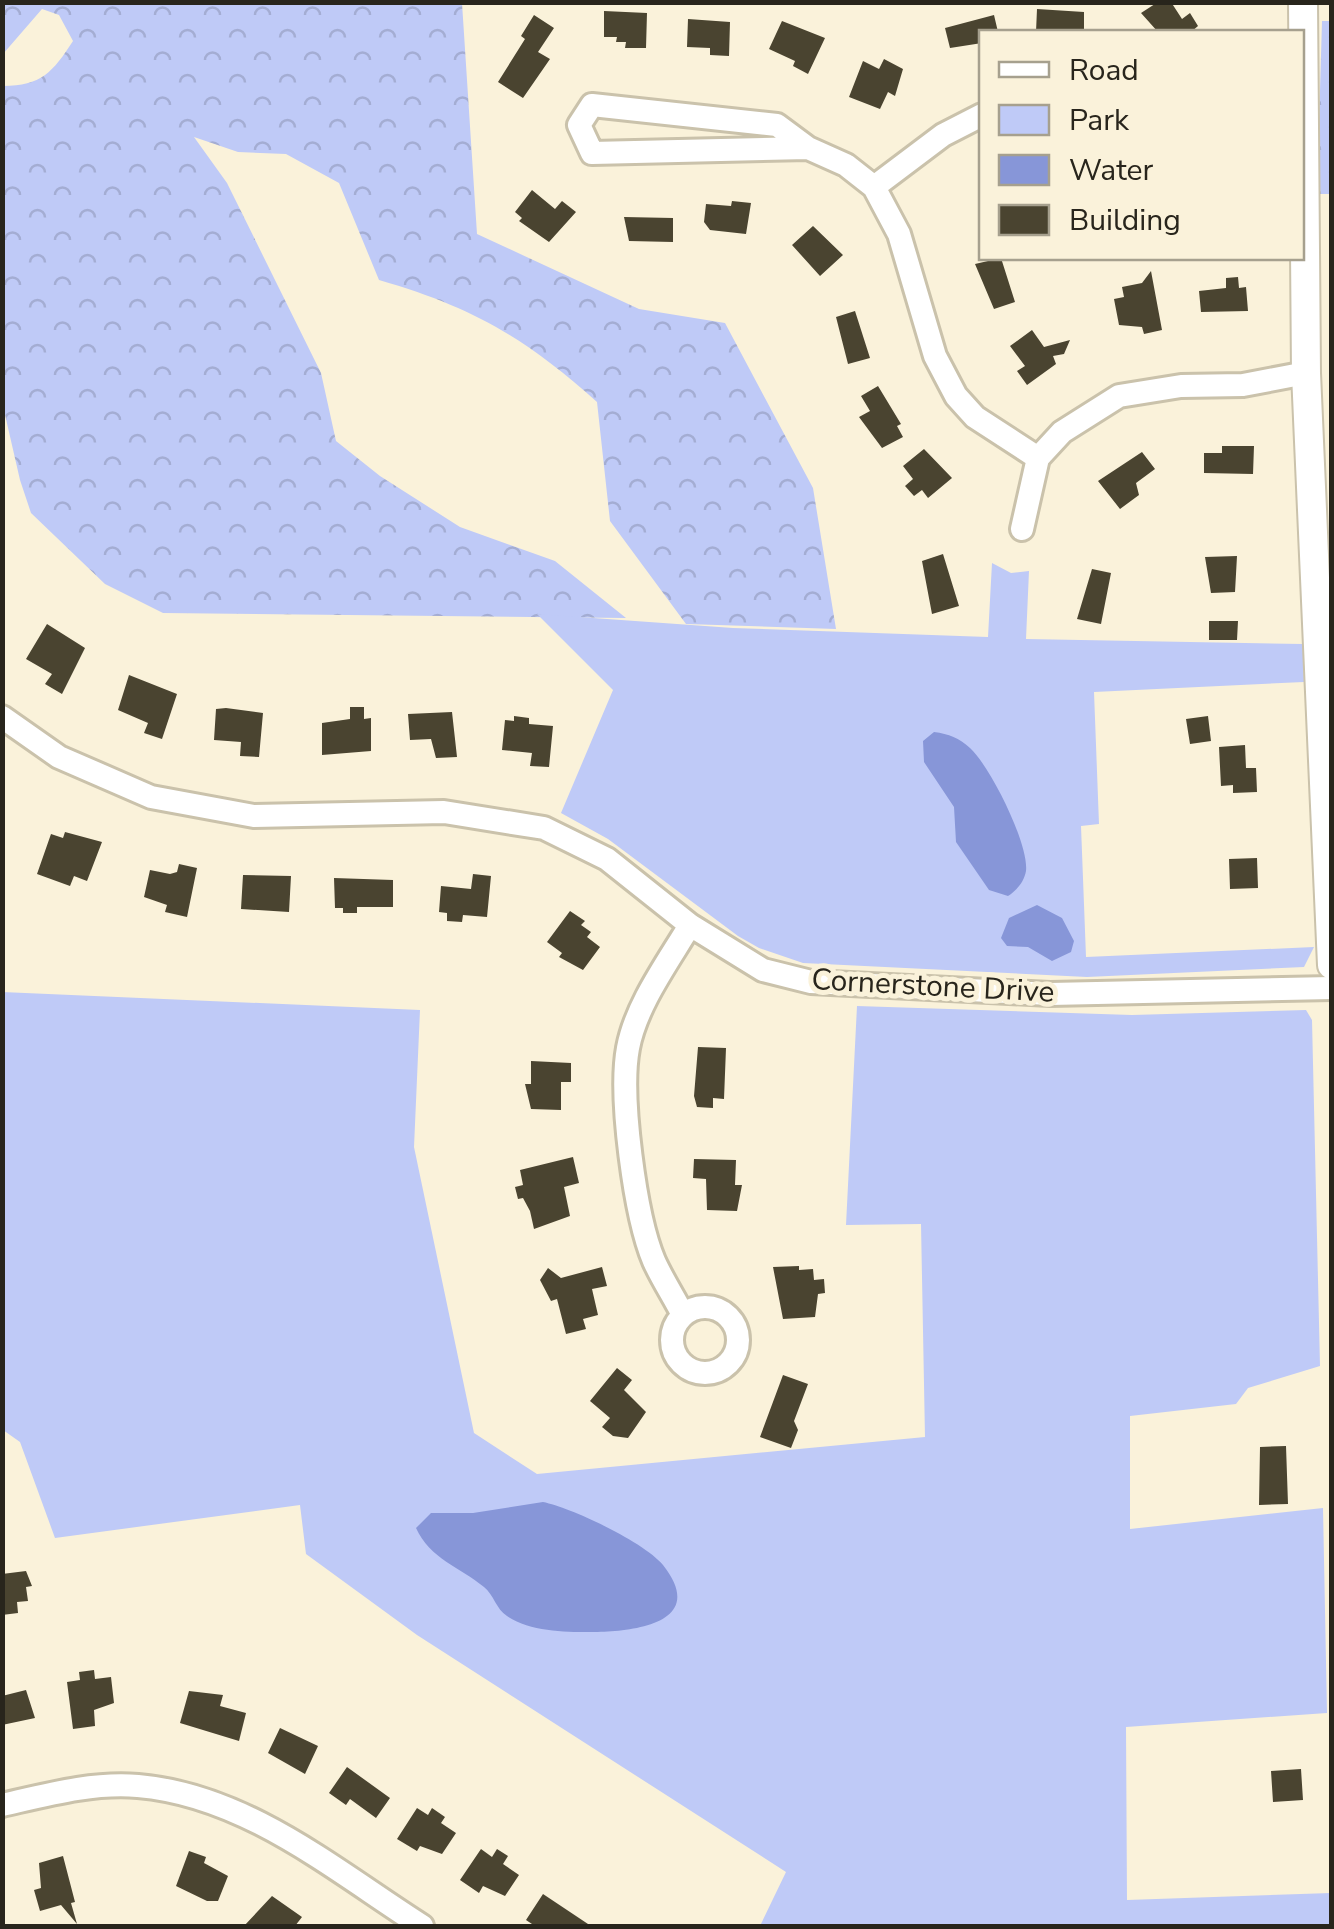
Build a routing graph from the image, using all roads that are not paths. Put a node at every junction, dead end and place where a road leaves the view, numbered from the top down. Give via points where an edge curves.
1 (1303, 2) edge
2 (1303, 30) edge
3 (979, 117) edge
4 (1304, 126) edge
5 (808, 148) junction
6 (874, 187) junction
7 (1306, 374) junction
8 (1038, 458) junction
9 (1022, 529) dead end
10 (2, 717) edge
11 (690, 925) junction
12 (1332, 965) edge
13 (1332, 988) edge
14 (683, 1315) dead end
15 (2, 1804) edge
16 (422, 1926) edge

1 - 2 main road
3 - 6 street
4 - 7 main road
5 - 5 street via 592,153 579,125 592,106 622,107 776,125
5 - 6 street via 846,164
6 - 8 street via 899,234 936,356 956,396 974,418
7 - 8 street via 1120,396 1062,432
7 - 12 main road
8 - 9 street
10 - 11 street, Cornerstone Drive via 59,757 151,797 254,816 444,812 544,828 606,859
11 - 13 street, Cornerstone Drive via 763,970 811,982 1050,994
11 - 14 street via 629,1045 624,1096 653,1258
15 - 16 street via 136,1786 203,1798 254,1818

